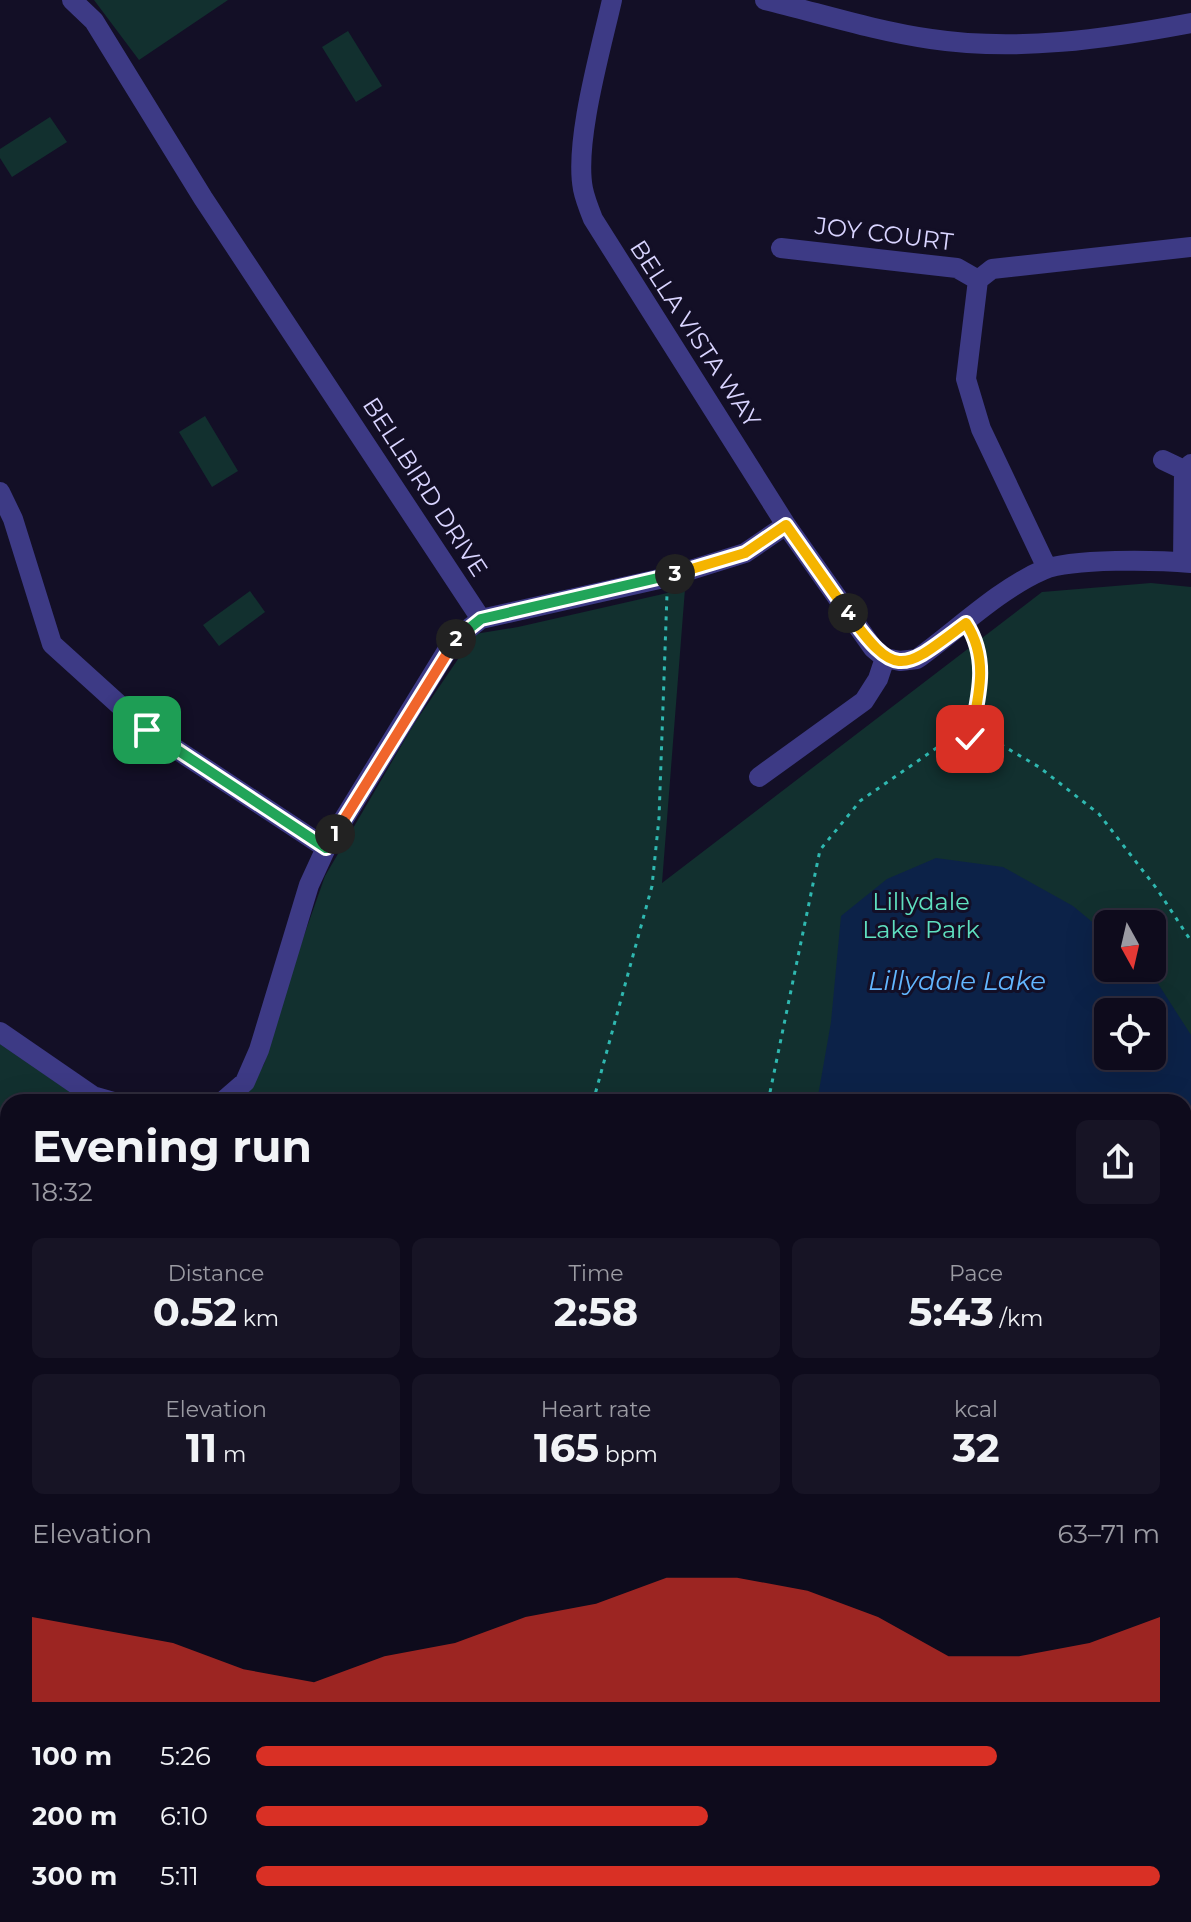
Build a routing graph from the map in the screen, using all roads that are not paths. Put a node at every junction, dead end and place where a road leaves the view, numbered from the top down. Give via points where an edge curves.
1 (72, 0) edge
2 (612, 0) edge
3 (765, 0) edge
4 (1191, 23) edge
5 (1191, 247) edge
6 (781, 248) dead end
7 (978, 280) junction
8 (1163, 460) dead end
9 (1188, 467) edge
10 (0, 492) edge
11 (786, 525) junction
12 (1187, 563) edge
13 (1047, 568) junction
14 (481, 619) junction
15 (885, 658) junction
16 (759, 777) dead end
17 (326, 848) junction
18 (0, 1032) edge
19 (90, 1094) edge
20 (231, 1094) edge

1 - 14 street, BELLBIRD DRIVE via 94,21 203,198
2 - 11 street, BELLA VISTA WAY via 581,163 583,190 608,245
3 - 4 street via 961,43 1069,41
5 - 7 street via 992,269
6 - 7 street, JOY COURT via 957,268
7 - 13 street via 966,379 981,429
8 - 9 street
9 - 12 street
10 - 17 street via 52,644 147,730
11 - 14 street via 745,553 668,577
11 - 15 street, BELLA VISTA WAY
12 - 13 street
13 - 15 street via 917,659
14 - 17 street via 453,641
15 - 16 street via 864,701
17 - 20 street via 309,885 259,1050 245,1082
18 - 19 street

